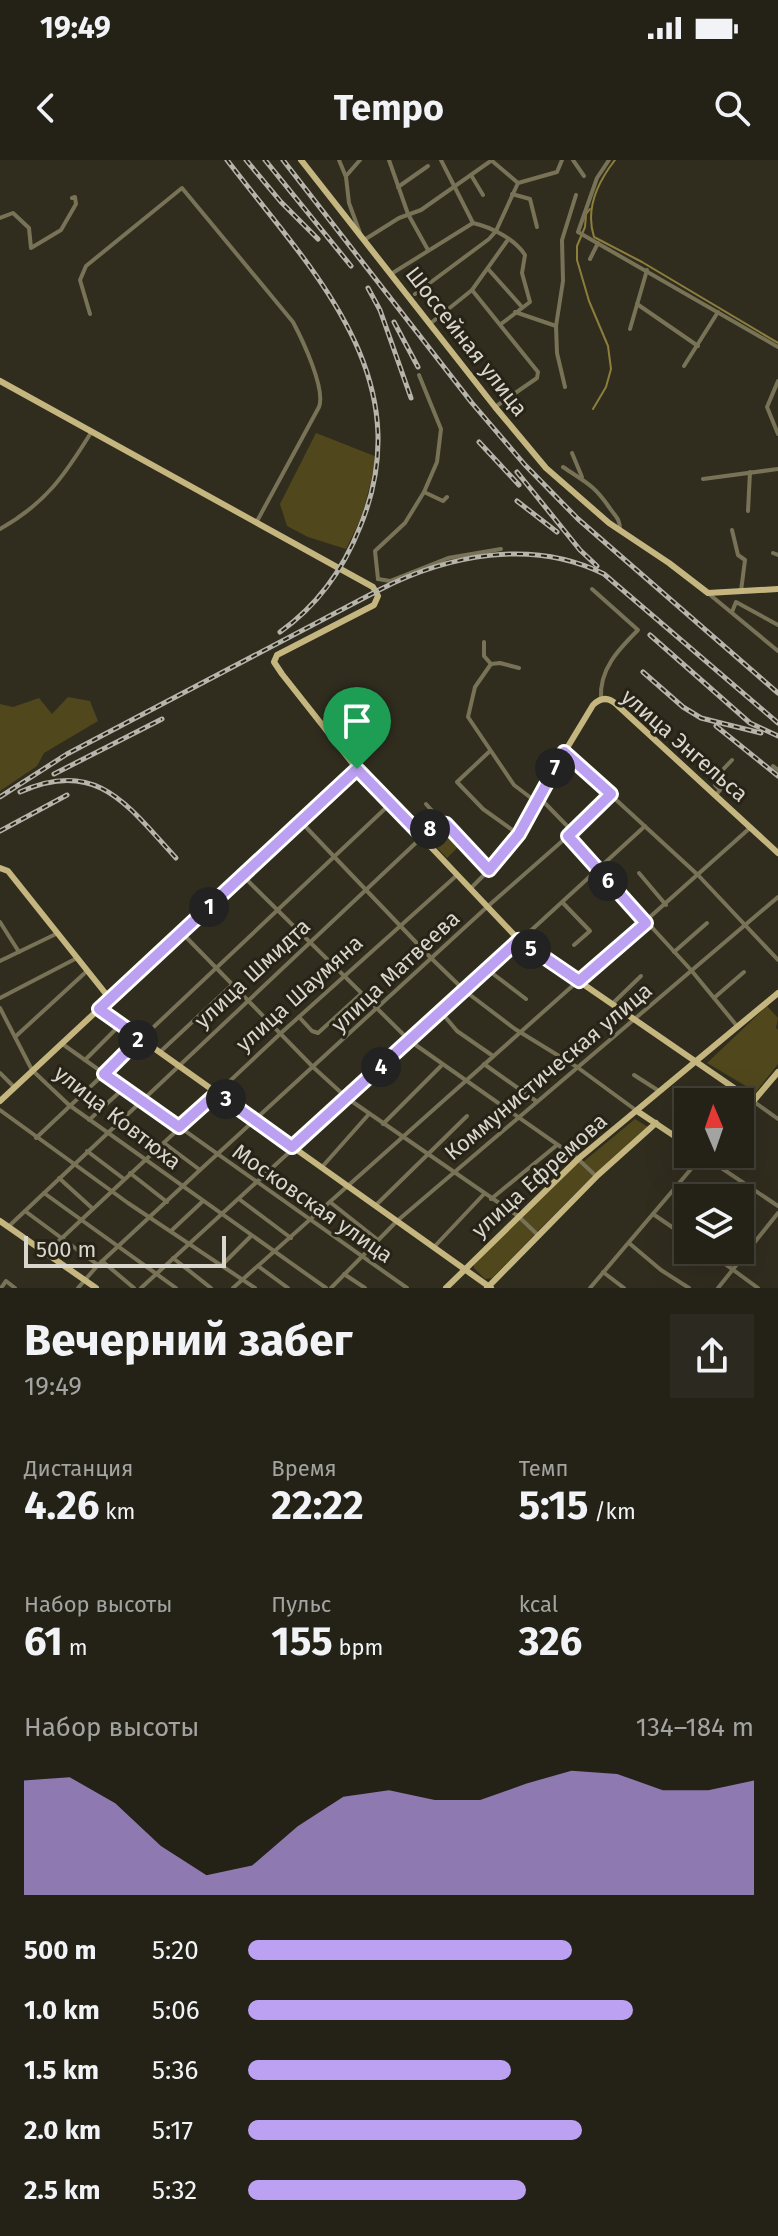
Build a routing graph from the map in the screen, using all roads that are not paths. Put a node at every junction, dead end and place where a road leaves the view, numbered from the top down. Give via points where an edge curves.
1 (301, 160) edge
2 (339, 160) edge
3 (360, 160) edge
4 (389, 160) edge
5 (441, 160) edge
6 (491, 160) edge
7 (562, 160) edge
8 (573, 160) edge
9 (609, 160) edge
10 (428, 166) dead end
11 (471, 175) junction
12 (584, 176) dead end
13 (346, 177) junction
14 (518, 183) junction
15 (455, 184) junction
16 (398, 187) junction
17 (512, 194) junction
18 (483, 195) dead end
19 (576, 195) dead end
20 (72, 198) dead end
21 (408, 214) junction
22 (0, 218) edge
23 (473, 223) junction
24 (537, 227) dead end
25 (496, 231) junction
26 (362, 237) junction
27 (507, 241) junction
28 (598, 243) junction
29 (428, 250) junction
30 (590, 259) dead end
31 (488, 269) junction
32 (647, 270) junction
33 (391, 274) junction
34 (472, 290) junction
35 (415, 294) dead end
36 (637, 304) junction
37 (522, 307) junction
38 (515, 312) junction
39 (718, 312) junction
40 (90, 314) dead end
41 (430, 324) junction
42 (501, 324) junction
43 (556, 326) junction
44 (630, 329) dead end
45 (698, 346) junction
46 (778, 347) edge
47 (684, 366) dead end
48 (419, 375) dead end
49 (0, 381) edge
50 (778, 381) edge
51 (565, 387) dead end
52 (495, 407) junction
53 (92, 431) junction
54 (778, 434) edge
55 (572, 453) dead end
56 (563, 467) dead end
57 (778, 469) edge
58 (750, 472) junction
59 (582, 477) junction
60 (703, 479) dead end
61 (424, 492) junction
62 (447, 497) dead end
63 (748, 511) dead end
64 (256, 523) junction
65 (0, 529) edge
66 (732, 530) dead end
67 (620, 531) junction
68 (501, 549) dead end
69 (378, 579) junction
70 (373, 587) junction
71 (592, 589) dead end
72 (778, 589) edge
73 (739, 591) junction
74 (708, 593) junction
75 (736, 602) junction
76 (732, 612) junction
77 (778, 625) edge
78 (484, 642) dead end
79 (778, 651) edge
80 (491, 664) junction
81 (519, 668) dead end
82 (601, 699) junction
83 (490, 751) junction
84 (564, 752) junction
85 (732, 760) dead end
86 (357, 769) junction
87 (611, 794) junction
88 (716, 795) junction
89 (537, 799) junction
90 (390, 804) junction
91 (426, 804) dead end
92 (300, 821) junction
93 (443, 823) junction
94 (645, 826) junction
95 (751, 827) junction
96 (519, 834) junction
97 (570, 834) junction
98 (423, 837) junction
99 (778, 853) edge
100 (335, 857) junction
101 (1, 868) edge
102 (598, 869) junction
103 (489, 870) junction
104 (639, 873) dead end
105 (458, 874) junction
106 (698, 875) junction
107 (243, 876) junction
108 (471, 888) junction
109 (368, 891) junction
110 (778, 897) edge
111 (563, 903) junction
112 (666, 905) junction
113 (487, 907) junction
114 (277, 911) junction
115 (0, 922) edge
116 (646, 923) junction
117 (707, 923) dead end
118 (745, 923) junction
119 (400, 925) junction
120 (58, 933) junction
121 (181, 933) junction
122 (519, 940) junction
123 (309, 944) junction
124 (574, 945) dead end
125 (19, 952) junction
126 (674, 952) junction
127 (77, 958) junction
128 (432, 959) junction
129 (778, 960) edge
130 (0, 961) edge
131 (217, 967) junction
132 (488, 970) junction
133 (691, 970) junction
134 (87, 971) junction
135 (744, 972) dead end
136 (345, 976) junction
137 (641, 976) dead end
138 (579, 981) junction
139 (233, 984) junction
140 (465, 991) junction
141 (778, 993) edge
142 (361, 994) junction
143 (0, 998) edge
144 (714, 998) junction
145 (110, 999) junction
146 (526, 999) dead end
147 (249, 1000) junction
148 (612, 1004) junction
149 (0, 1008) edge
150 (99, 1009) junction
151 (377, 1010) junction
152 (441, 1012) junction
153 (299, 1017) junction
154 (634, 1019) junction
155 (121, 1024) junction
156 (737, 1026) junction
157 (520, 1030) junction
158 (281, 1033) junction
159 (15, 1037) junction
160 (140, 1038) junction
161 (410, 1041) junction
162 (61, 1043) junction
163 (160, 1052) junction
164 (493, 1056) junction
165 (85, 1060) junction
166 (695, 1061) junction
167 (484, 1064) junction
168 (442, 1065) junction
169 (179, 1066) junction
170 (313, 1067) junction
171 (577, 1067) junction
172 (32, 1070) junction
173 (778, 1072) edge
174 (0, 1073) edge
175 (104, 1074) junction
176 (634, 1075) dead end
177 (464, 1080) junction
178 (14, 1087) junction
179 (124, 1088) junction
180 (734, 1088) edge
181 (660, 1092) junction
182 (217, 1093) junction
183 (347, 1098) junction
184 (754, 1100) edge
185 (0, 1101) edge
186 (141, 1101) junction
187 (536, 1101) junction
188 (754, 1102) edge
189 (69, 1105) junction
190 (0, 1110) edge
191 (637, 1111) junction
192 (369, 1114) junction
193 (467, 1116) dead end
194 (518, 1118) junction
195 (778, 1119) edge
196 (89, 1120) junction
197 (255, 1120) junction
198 (656, 1123) junction
199 (383, 1124) junction
200 (179, 1127) junction
201 (106, 1133) junction
202 (674, 1135) edge
203 (36, 1138) junction
204 (404, 1138) junction
205 (163, 1143) junction
206 (557, 1145) junction
207 (292, 1147) junction
208 (87, 1151) junction
209 (425, 1154) junction
210 (217, 1155) junction
211 (578, 1159) junction
212 (145, 1160) junction
213 (73, 1164) junction
214 (322, 1167) junction
215 (692, 1168) edge
216 (723, 1168) edge
217 (200, 1170) junction
218 (130, 1173) junction
219 (453, 1173) junction
220 (596, 1176) junction
221 (59, 1178) junction
222 (124, 1179) junction
223 (256, 1183) junction
224 (183, 1187) junction
225 (349, 1187) junction
226 (111, 1192) junction
227 (673, 1192) joint
228 (44, 1193) junction
229 (484, 1194) junction
230 (239, 1199) junction
231 (491, 1199) junction
232 (203, 1201) junction
233 (167, 1202) junction
234 (330, 1202) junction
235 (375, 1206) junction
236 (778, 1206) edge
237 (92, 1208) junction
238 (25, 1211) junction
239 (778, 1213) edge
240 (221, 1214) junction
241 (653, 1214) junction
242 (518, 1216) junction
243 (150, 1218) junction
244 (79, 1220) junction
245 (0, 1221) edge
246 (310, 1221) junction
247 (397, 1221) junction
248 (8, 1227) junction
249 (674, 1228) edge
250 (171, 1231) junction
251 (251, 1236) junction
252 (539, 1236) junction
253 (61, 1237) junction
254 (291, 1238) junction
255 (378, 1240) junction
256 (189, 1243) junction
257 (629, 1243) junction
258 (119, 1247) junction
259 (434, 1247) junction
260 (274, 1252) junction
261 (46, 1253) junction
262 (362, 1256) junction
263 (173, 1258) junction
264 (100, 1263) junction
265 (728, 1264) edge
266 (222, 1265) junction
267 (258, 1266) junction
268 (734, 1268) junction
269 (464, 1269) junction
270 (603, 1272) junction
271 (156, 1274) junction
272 (344, 1274) junction
273 (84, 1280) junction
274 (243, 1280) junction
275 (1, 1288) edge
276 (15, 1288) edge
277 (78, 1288) edge
278 (96, 1288) edge
279 (134, 1288) edge
280 (141, 1288) edge
281 (176, 1288) edge
282 (211, 1288) edge
283 (233, 1288) edge
284 (255, 1288) edge
285 (288, 1288) edge
286 (329, 1288) edge
287 (365, 1288) edge
288 (407, 1288) edge
289 (446, 1288) edge
290 (489, 1288) edge
291 (590, 1288) edge
292 (624, 1288) edge
293 (689, 1288) edge
294 (718, 1288) edge
295 (758, 1288) edge

1 - 26 main road, Шоссейная улица
2 - 13 street
3 - 13 street
4 - 16 street
5 - 15 street
6 - 11 street
6 - 14 street
7 - 14 street via 557,172
8 - 12 street
9 - 28 street via 578,229
10 - 16 street
11 - 15 street
11 - 18 street
13 - 26 street
14 - 17 street
15 - 21 street
15 - 23 street
16 - 21 street
17 - 24 street via 530,199
17 - 25 street
19 - 43 street via 562,240
20 - 22 street via 76,204 61,230 31,248 29,228 13,213
21 - 26 street
21 - 29 street
23 - 25 street
23 - 29 street
25 - 27 street
25 - 35 street
26 - 33 main road, Шоссейная улица
27 - 31 street
27 - 37 street via 525,255 522,273 530,302
28 - 30 street
28 - 32 street
29 - 33 street
31 - 34 street
31 - 37 street
32 - 36 street
32 - 39 street
33 - 41 main road, Шоссейная улица
34 - 41 street
34 - 42 street
36 - 44 street
36 - 45 street
37 - 38 street
38 - 42 street
38 - 43 street
39 - 45 street
39 - 46 street
40 - 64 street via 80,280 86,266 182,188 293,322 321,395
41 - 52 main road, Шоссейная улица
42 - 52 street via 538,372 537,378
43 - 51 street
45 - 47 street
48 - 61 street via 441,429 437,462
49 - 53 main road
50 - 54 street via 767,407
52 - 67 main road, Шоссейная улица via 546,468
53 - 64 main road
53 - 65 street via 46,497
55 - 59 street
56 - 59 street
57 - 58 street
58 - 60 street
58 - 63 street
59 - 67 street via 620,519
61 - 62 street via 443,501
61 - 69 street via 405,523 375,551
64 - 70 main road
66 - 73 street via 738,555 745,560
67 - 74 main road, Шоссейная улица
68 - 69 street via 448,558 390,581
69 - 70 street
70 - 86 main road via 378,596 374,605 277,655 274,662
71 - 82 street via 637,631 617,650
72 - 73 main road
73 - 74 main road
73 - 75 street
74 - 76 street
75 - 76 street
75 - 77 street
76 - 79 street
78 - 80 street via 484,656
80 - 81 street
80 - 83 street via 475,687 468,717
82 - 84 main road
82 - 88 main road, улица Энгельса via 611,699
83 - 89 street via 514,785
83 - 96 street via 457,782
84 - 87 street
84 - 89 main road
85 - 88 street via 715,778 720,790
86 - 90 main road
86 - 92 main road
87 - 94 street
87 - 97 street, улица Матвеева
88 - 95 main road, улица Энгельса
89 - 96 main road
89 - 97 street
90 - 98 main road
90 - 100 street
91 - 93 street
92 - 100 street
92 - 107 main road
93 - 98 main road, улица Шмидта
93 - 103 main road
94 - 102 street
94 - 106 street
95 - 99 main road, улица Энгельса
95 - 106 street
96 - 103 main road
97 - 102 street
97 - 113 street, улица Матвеева
98 - 105 main road
98 - 109 street, улица Шмидта
100 - 109 street
100 - 114 street
101 - 120 main road
102 - 111 street
102 - 116 street
103 - 108 street
104 - 112 street
105 - 108 main road
105 - 119 street, улица Шаумяна
106 - 112 street
106 - 118 street
107 - 114 street
107 - 121 main road
108 - 113 main road
109 - 119 street
109 - 123 street, улица Шмидта
110 - 118 street, Коммунистическая улица
111 - 122 street
111 - 124 street via 590,931
112 - 116 street
113 - 122 main road
113 - 128 street, улица Матвеева
114 - 123 street
114 - 131 street
115 - 125 street
116 - 126 street
116 - 138 street
117 - 126 street
118 - 129 street
118 - 133 street, Коммунистическая улица
119 - 128 street
119 - 136 street, улица Шаумяна
120 - 125 street
120 - 127 main road
121 - 131 street
121 - 145 main road
122 - 132 street
122 - 138 main road
123 - 136 street
123 - 147 street, улица Шмидта
125 - 130 street
126 - 133 street
127 - 134 main road
127 - 143 street
128 - 140 street
128 - 151 street, улица Матвеева
131 - 139 street
131 - 160 street
132 - 140 street
132 - 146 street
133 - 144 street
133 - 154 street, Коммунистическая улица
134 - 145 main road
134 - 159 street
135 - 144 street
136 - 142 street
136 - 153 street, улица Шаумяна
137 - 148 street
138 - 148 main road
138 - 157 street
139 - 147 street
139 - 163 street
140 - 152 street
140 - 157 street
141 - 156 main road, улица Ефремова
142 - 151 street
142 - 153 street via 318,1033
144 - 156 street
145 - 150 main road
147 - 158 street
147 - 169 street, улица Шмидта
148 - 154 main road
149 - 159 street, улица Ковтюха
150 - 155 main road
150 - 162 main road
151 - 161 street
151 - 170 street, улица Матвеева
152 - 161 street
152 - 164 street via 457,1031
153 - 158 street, улица Шаумяна
154 - 166 main road
154 - 171 street, Коммунистическая улица
155 - 160 main road
155 - 165 street
156 - 166 main road, улица Ефремова
157 - 164 street
157 - 171 street
158 - 170 street
158 - 182 street, улица Шаумяна
159 - 172 street, улица Ковтюха
160 - 163 main road
160 - 175 street
161 - 168 street
161 - 183 street
162 - 165 street, Московская улица
162 - 172 main road
163 - 169 main road
164 - 167 street
165 - 175 street, Московская улица
166 - 180 main road
166 - 181 main road, улица Ефремова
167 - 177 street
167 - 187 street
168 - 177 street
168 - 199 street
169 - 182 main road
169 - 186 street, улица Шмидта
170 - 183 street
170 - 197 street, улица Матвеева
171 - 187 street, Коммунистическая улица
171 - 191 street
172 - 178 main road
172 - 189 street, улица Ковтюха
173 - 184 main road
174 - 178 street
175 - 179 street, Московская улица
175 - 189 street
176 - 181 street
177 - 194 street
177 - 204 street
178 - 185 main road
179 - 186 street, Московская улица
179 - 196 street
181 - 191 main road, улица Ефремова
182 - 197 main road
182 - 200 street, улица Шаумяна
183 - 192 street
183 - 207 street
186 - 200 street, Московская улица
186 - 201 street, улица Шмидта
187 - 194 street, Коммунистическая улица
188 - 195 street
189 - 196 street, улица Ковтюха
189 - 203 street
190 - 203 street
191 - 198 main road
191 - 211 main road, улица Ефремова
192 - 199 street
192 - 214 street
193 - 209 street
194 - 206 street
194 - 219 street, Коммунистическая улица
196 - 201 street, улица Ковтюха
197 - 207 main road
197 - 210 street, улица Матвеева
198 - 202 main road
198 - 220 main road, улица Ефремова
199 - 204 street
200 - 205 street, улица Шаумяна
200 - 210 street, Московская улица
201 - 208 street, улица Шмидта
201 - 212 street, улица Ковтюха
203 - 213 street
204 - 209 street
204 - 225 street
205 - 212 street, улица Шаумяна
205 - 217 street
206 - 211 street
206 - 231 street
207 - 214 main road
207 - 223 street
208 - 213 street, улица Шмидта
208 - 222 street
209 - 219 street
209 - 235 street
210 - 217 street, улица Матвеева
210 - 223 street, Московская улица
211 - 220 street
211 - 242 main road, улица Ефремова
212 - 218 street, улица Шаумяна
212 - 224 street, улица Ковтюха
213 - 221 street, улица Шмидта
213 - 226 street
214 - 225 main road
215 - 227 street
216 - 236 street
217 - 224 street, улица Матвеева
218 - 222 street, улица Шаумяна
218 - 233 street
219 - 229 street
219 - 247 street, Коммунистическая улица
220 - 252 main road, улица Ефремова
221 - 228 street, улица Шмидта
221 - 237 street
222 - 226 street, улица Шаумяна
223 - 230 street
223 - 246 street, Московская улица
224 - 232 street, улица Ковтюха
224 - 233 street, улица Матвеева
225 - 234 street
225 - 235 main road
226 - 237 street, улица Шаумяна
226 - 243 street
227 - 241 street
228 - 238 street, улица Шмидта
228 - 244 street
229 - 231 street
229 - 259 street
230 - 240 street
230 - 254 street
231 - 242 street
232 - 240 street, улица Ковтюха
232 - 250 street
233 - 243 street, улица Матвеева
234 - 246 street
234 - 255 street
235 - 247 main road
237 - 244 street, улица Шаумяна
238 - 248 street, улица Шмидта
238 - 253 street
239 - 268 street
240 - 251 street, улица Ковтюха
240 - 256 street
241 - 249 street
241 - 257 street
242 - 252 street
242 - 269 main road, улица Ефремова
243 - 250 street
243 - 258 street, улица Матвеева
244 - 253 street, улица Шаумяна
244 - 258 street
245 - 248 main road
246 - 254 street
246 - 262 street, Московская улица
247 - 255 street, Коммунистическая улица
247 - 259 main road
248 - 261 main road
250 - 256 street
251 - 260 street, улица Ковтюха
251 - 266 street
252 - 290 main road, улица Ефремова
253 - 261 street, улица Шаумяна
253 - 264 street
254 - 260 street
255 - 262 street, Коммунистическая улица
256 - 263 street
256 - 266 street
257 - 270 street
257 - 293 street
258 - 264 street, улица Матвеева
258 - 271 street
259 - 269 main road
260 - 267 street
260 - 286 street, улица Ковтюха
261 - 273 main road
262 - 272 street, Коммунистическая улица
262 - 288 street, Московская улица
263 - 271 street
263 - 282 street
264 - 273 street, улица Матвеева
264 - 279 street
265 - 268 street
266 - 274 street
267 - 274 street
267 - 285 street
268 - 294 street
268 - 295 street
269 - 289 main road, улица Ефремова
269 - 290 main road
270 - 291 street
270 - 292 street
271 - 280 street
271 - 281 street
272 - 286 street, Коммунистическая улица
272 - 287 street
273 - 277 street, улица Матвеева
273 - 278 main road
274 - 283 street
274 - 284 street
275 - 276 street via 6,1281

